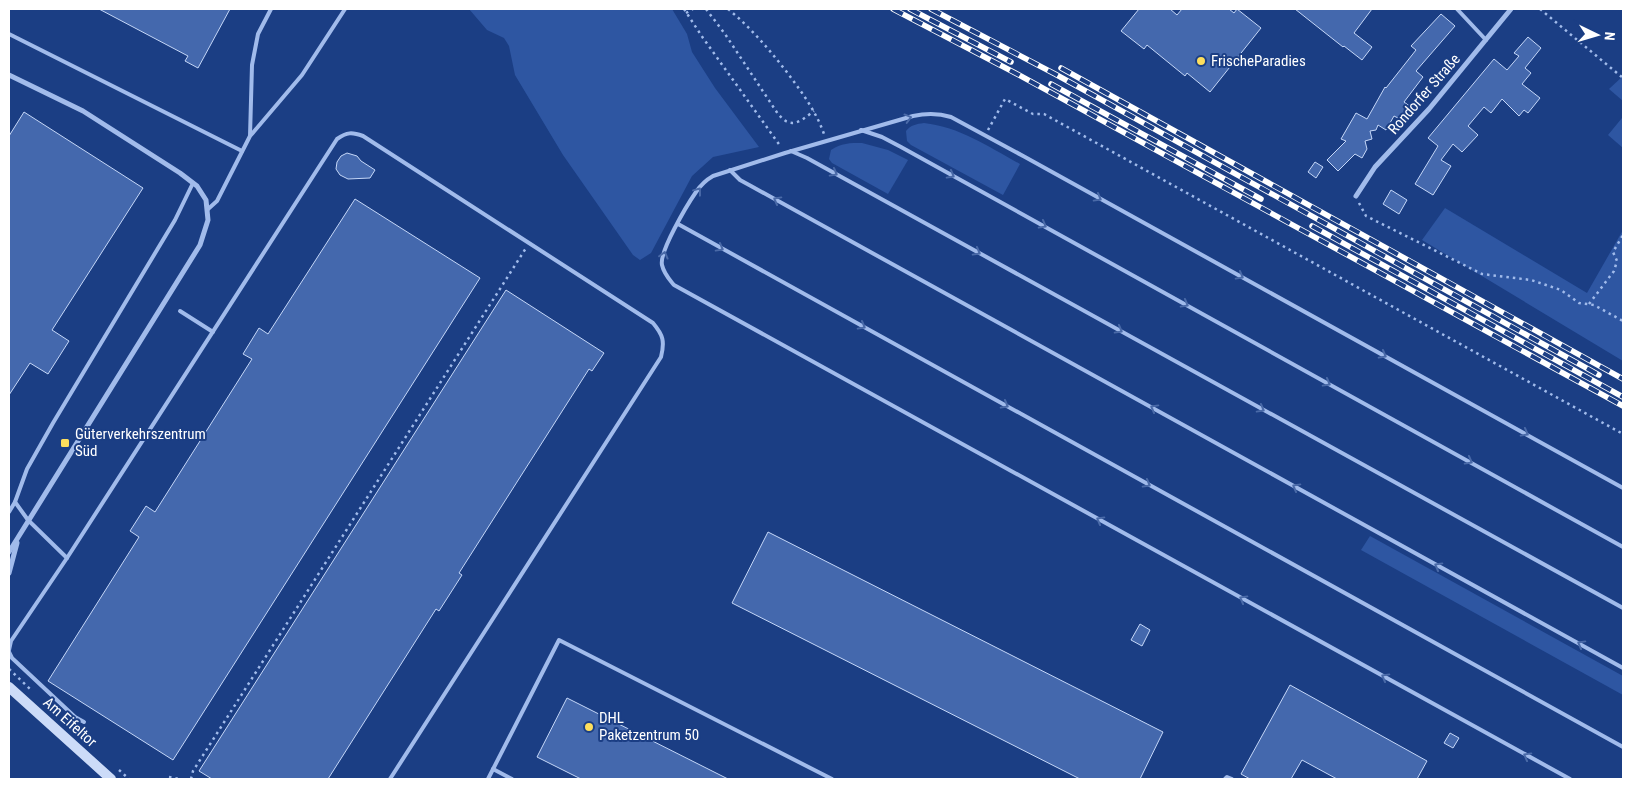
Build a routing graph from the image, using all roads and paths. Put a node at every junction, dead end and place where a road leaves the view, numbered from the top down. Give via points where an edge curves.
1 (271, 9) edge
2 (344, 9) edge
3 (684, 9) edge
4 (693, 9) edge
5 (706, 9) edge
6 (728, 9) edge
7 (1457, 9) edge
8 (1511, 9) edge
9 (1540, 9) edge
10 (686, 14) junction
11 (9, 34) edge
12 (1486, 40) junction
13 (9, 75) edge
14 (1623, 78) edge
15 (814, 111) junction
16 (861, 130) junction
17 (250, 136) junction
18 (985, 136) junction
19 (826, 140) junction
20 (242, 151) junction
21 (791, 151) junction
22 (785, 153) junction
23 (730, 170) junction
24 (192, 183) junction
25 (1356, 196) joint
26 (207, 210) junction
27 (678, 224) junction
28 (1623, 234) edge
29 (529, 243) junction
30 (1589, 304) junction
31 (180, 312) dead end
32 (1623, 321) edge
33 (212, 332) junction
34 (1623, 434) edge
35 (1623, 488) edge
36 (15, 502) junction
37 (9, 512) edge
38 (28, 520) junction
39 (18, 540) junction
40 (1623, 547) edge
41 (9, 552) edge
42 (67, 558) junction
43 (9, 573) edge
44 (1623, 608) edge
45 (9, 651) edge
46 (1623, 668) edge
47 (9, 687) edge
48 (84, 722) dead end
49 (1623, 747) edge
50 (493, 769) junction
51 (169, 778) dead end
52 (111, 779) edge
53 (180, 779) edge
54 (186, 779) edge
55 (190, 779) edge
56 (390, 779) edge
57 (488, 779) edge
58 (512, 779) edge
59 (832, 779) edge
60 (1225, 779) edge
61 (1232, 779) edge
62 (1570, 779) edge

1 - 17 lane via 258,34 252,65
2 - 17 lane via 302,75
3 - 10 path
4 - 10 path
5 - 15 path via 778,114 793,123
6 - 15 path via 765,45
7 - 12 lane
8 - 12 street, Rondorfer Straße
9 - 14 path
10 - 22 path
11 - 20 lane
12 - 25 street, Rondorfer Straße via 1429,110 1375,167
13 - 24 street via 83,112
15 - 19 path
16 -> 18 lane via 935,113 951,117
16 - 19 lane
16 -> 40 lane via 901,147
17 - 20 lane
18 - 34 path via 1005,99 1033,114 1044,114
18 -> 35 lane
19 - 21 lane
20 - 26 lane via 217,201
21 - 22 lane
21 -> 44 lane
22 - 23 lane
27 -> 23 lane via 706,181
46 -> 23 lane via 740,180
24 - 26 street via 206,200
24 - 36 lane via 176,220 53,423 27,470
25 - 30 path via 1366,216 1482,274 1531,280 1561,290 1579,303
26 - 38 street via 208,220 200,245
27 -> 49 lane
62 -> 27 lane via 674,285 662,264 664,251
28 - 30 path via 1613,252 1617,261 1614,271
29 - 33 lane via 363,136 345,133 337,139
29 - 55 path
29 - 56 lane via 653,323 661,332 664,344 661,356
30 - 32 path
31 - 33 lane
33 - 42 lane
36 - 37 lane
36 - 38 lane
38 - 39 street
38 - 42 lane
39 - 41 street
39 - 43 street
42 - 45 lane via 11,641
45 - 48 lane via 12,658
47 - 52 main road, Am Eifeltor
50 - 57 lane
50 - 58 lane
50 - 59 lane via 559,640
51 - 53 path
54 - 55 path
60 - 61 lane

